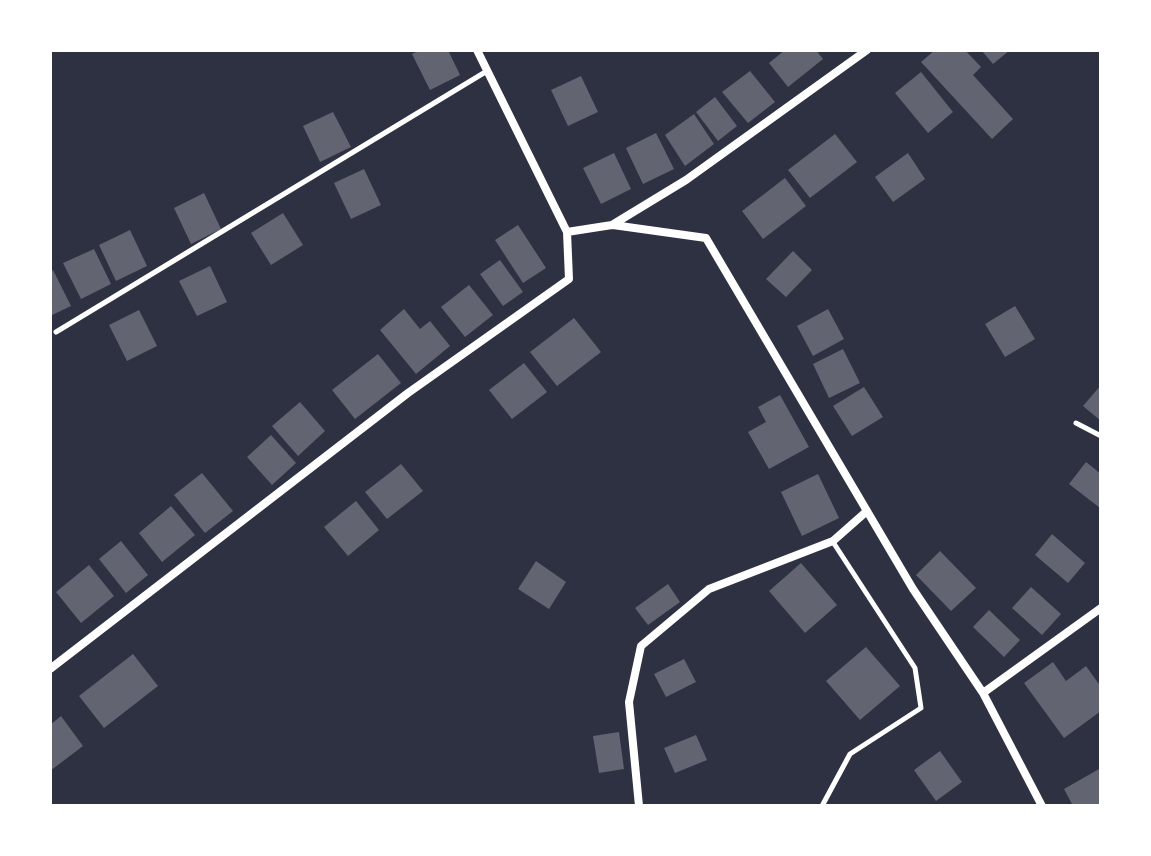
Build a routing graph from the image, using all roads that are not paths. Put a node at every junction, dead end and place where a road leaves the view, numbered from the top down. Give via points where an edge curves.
1 (477, 50) edge
2 (867, 50) edge
3 (487, 71) junction
4 (612, 225) junction
5 (567, 232) junction
6 (56, 332) dead end
7 (1076, 423) dead end
8 (1101, 436) edge
9 (867, 511) junction
10 (833, 541) junction
11 (1101, 608) edge
12 (50, 669) edge
13 (983, 693) junction
14 (639, 806) edge
15 (822, 806) edge
16 (1042, 806) edge

1 - 3 street
2 - 4 street via 686,180
3 - 5 street
3 - 6 lane
4 - 5 street
4 - 9 street via 706,238
5 - 12 street via 569,279 408,393
7 - 8 lane
9 - 10 street
9 - 13 street
10 - 14 street via 709,589 641,646 629,702
10 - 15 lane via 915,668 921,708 850,754
11 - 13 street
13 - 16 street

